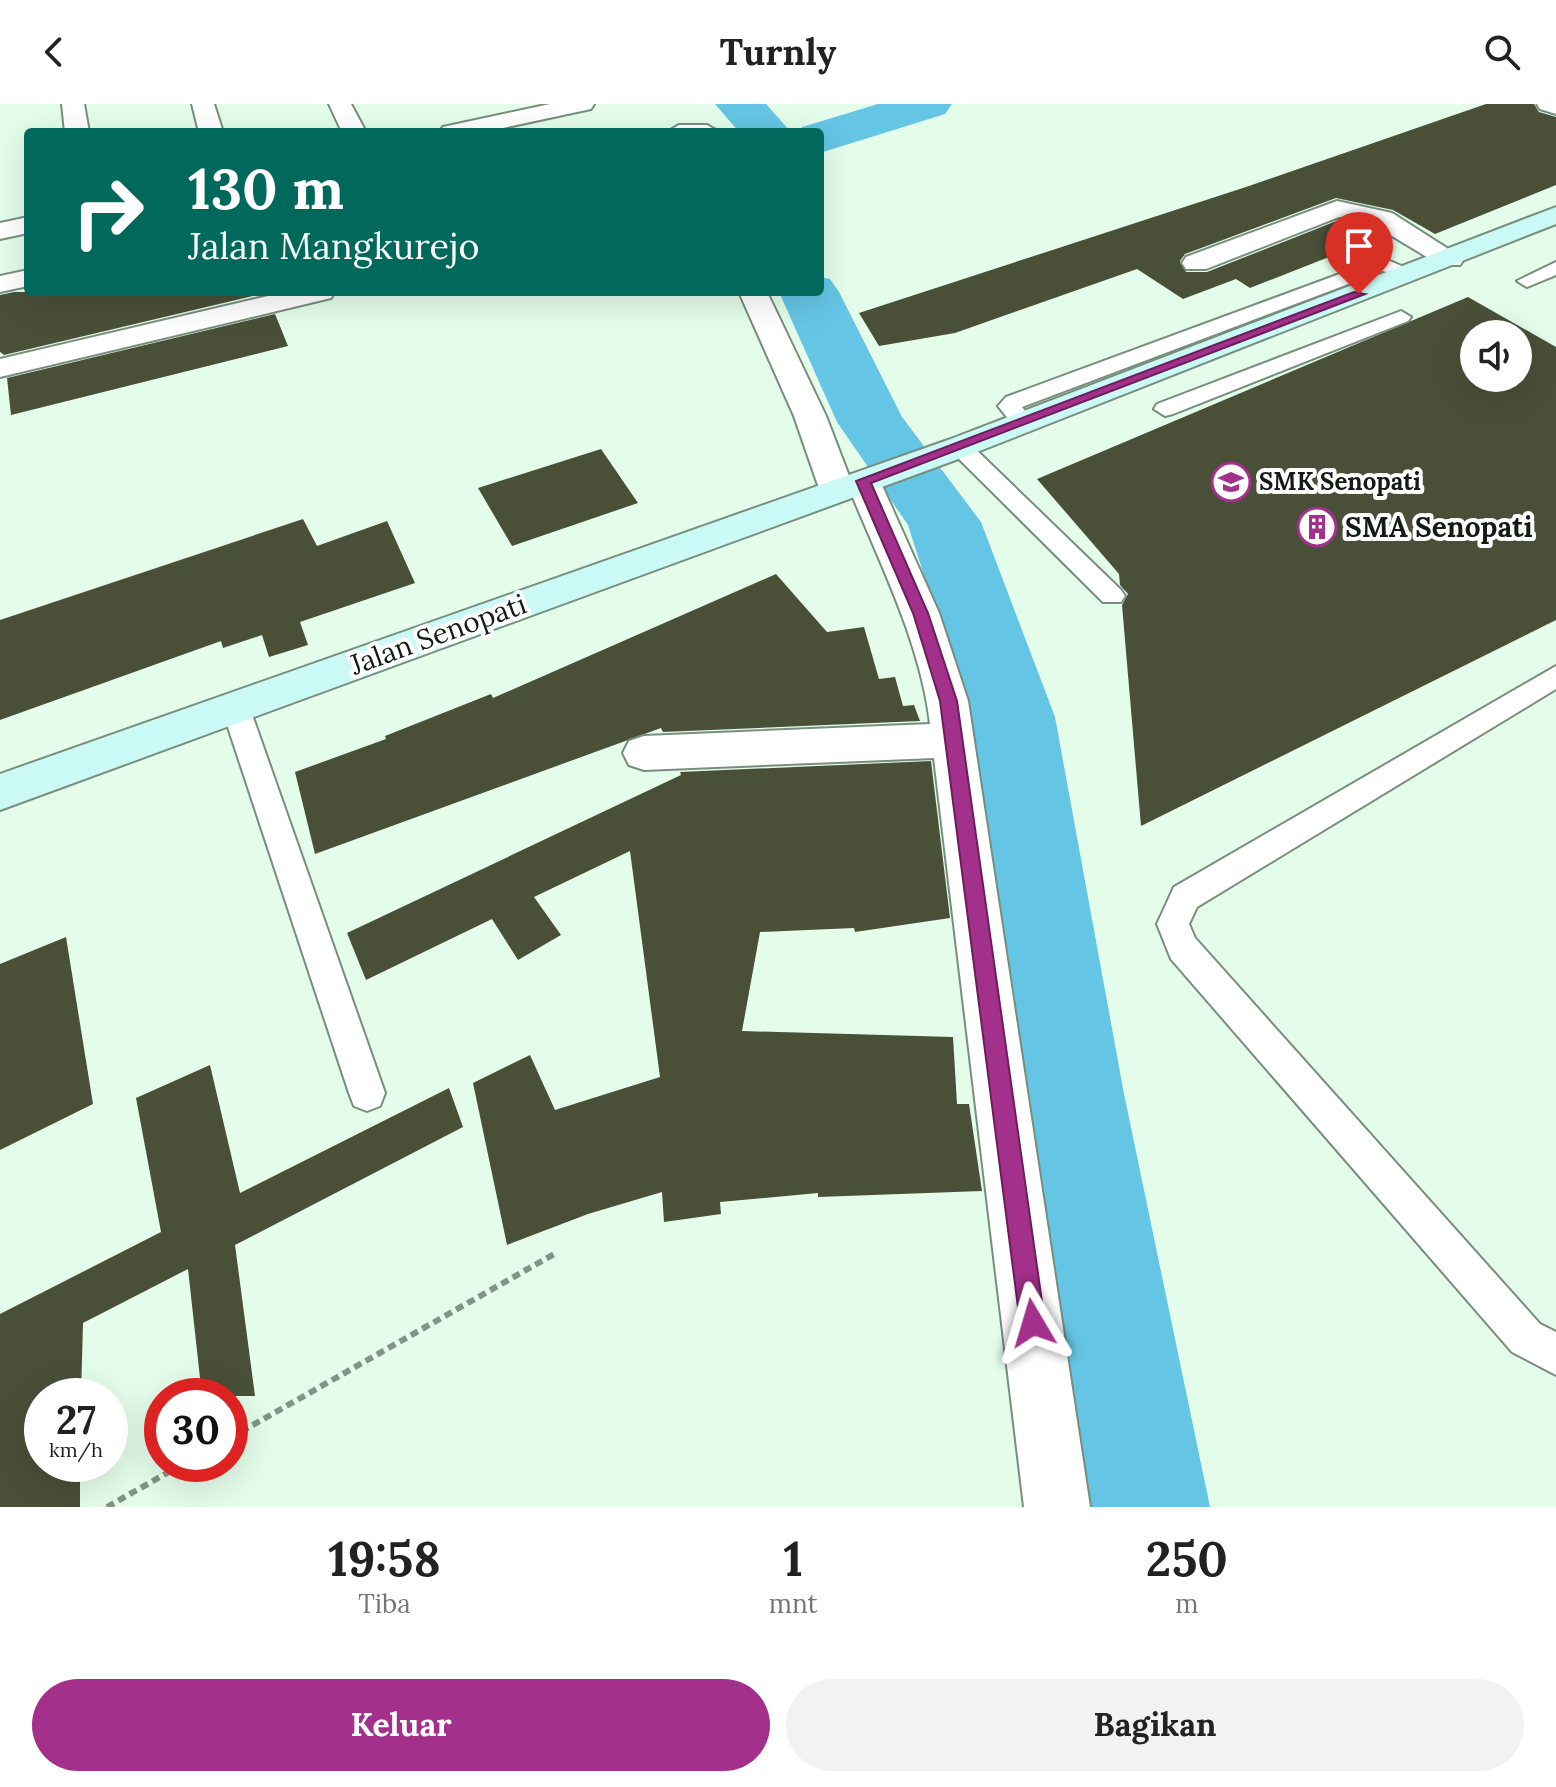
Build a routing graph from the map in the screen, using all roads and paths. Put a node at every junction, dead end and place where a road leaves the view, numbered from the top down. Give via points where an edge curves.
1 (73, 104) edge
2 (203, 104) edge
3 (340, 104) edge
4 (469, 104) edge
5 (583, 104) edge
6 (1548, 104) edge
7 (1556, 107) edge
8 (483, 125) junction
9 (76, 128) edge
10 (210, 128) edge
11 (352, 128) edge
12 (469, 128) edge
13 (1556, 215) edge
14 (24, 226) edge
15 (0, 231) edge
16 (1450, 259) junction
17 (1196, 263) dead end
18 (1556, 268) edge
19 (24, 279) edge
20 (1527, 281) dead end
21 (0, 284) edge
22 (304, 296) edge
23 (755, 296) edge
24 (1270, 317) junction
25 (1401, 317) dead end
26 (1184, 361) junction
27 (1142, 365) junction
28 (0, 368) edge
29 (1220, 387) junction
30 (1165, 409) dead end
31 (954, 448) junction
32 (859, 483) junction
33 (1112, 596) dead end
34 (1556, 676) edge
35 (235, 706) junction
36 (955, 740) junction
37 (644, 753) dead end
38 (0, 792) edge
39 (367, 1093) dead end
40 (556, 1253) dead end
41 (1556, 1354) edge
42 (248, 1428) edge
43 (151, 1482) edge
44 (107, 1507) edge
45 (1057, 1507) edge

1 - 9 street
2 - 10 street
3 - 11 street
4 - 8 street
5 - 8 street
6 - 7 street
8 - 12 street
13 - 16 street, Jalan Senopati
14 - 15 street
16 - 17 street via 1383,219 1337,209
16 - 24 street, Jalan Senopati
18 - 20 lane
19 - 21 street
22 - 28 street
23 - 32 street via 810,416
24 - 26 street, Jalan Senopati
24 - 27 lane
25 - 29 lane
26 - 27 street, Jalan Senopati
26 - 29 lane
27 - 31 street, Jalan Senopati
29 - 30 lane
31 - 32 street, Jalan Senopati
31 - 33 lane
32 - 35 street, Jalan Senopati
32 - 36 street via 920,613
34 - 41 lane via 1185,897 1173,924 1183,948 1526,1338
35 - 38 street, Jalan Senopati
35 - 39 lane
36 - 37 street
36 - 45 street
40 - 42 path
43 - 44 path

